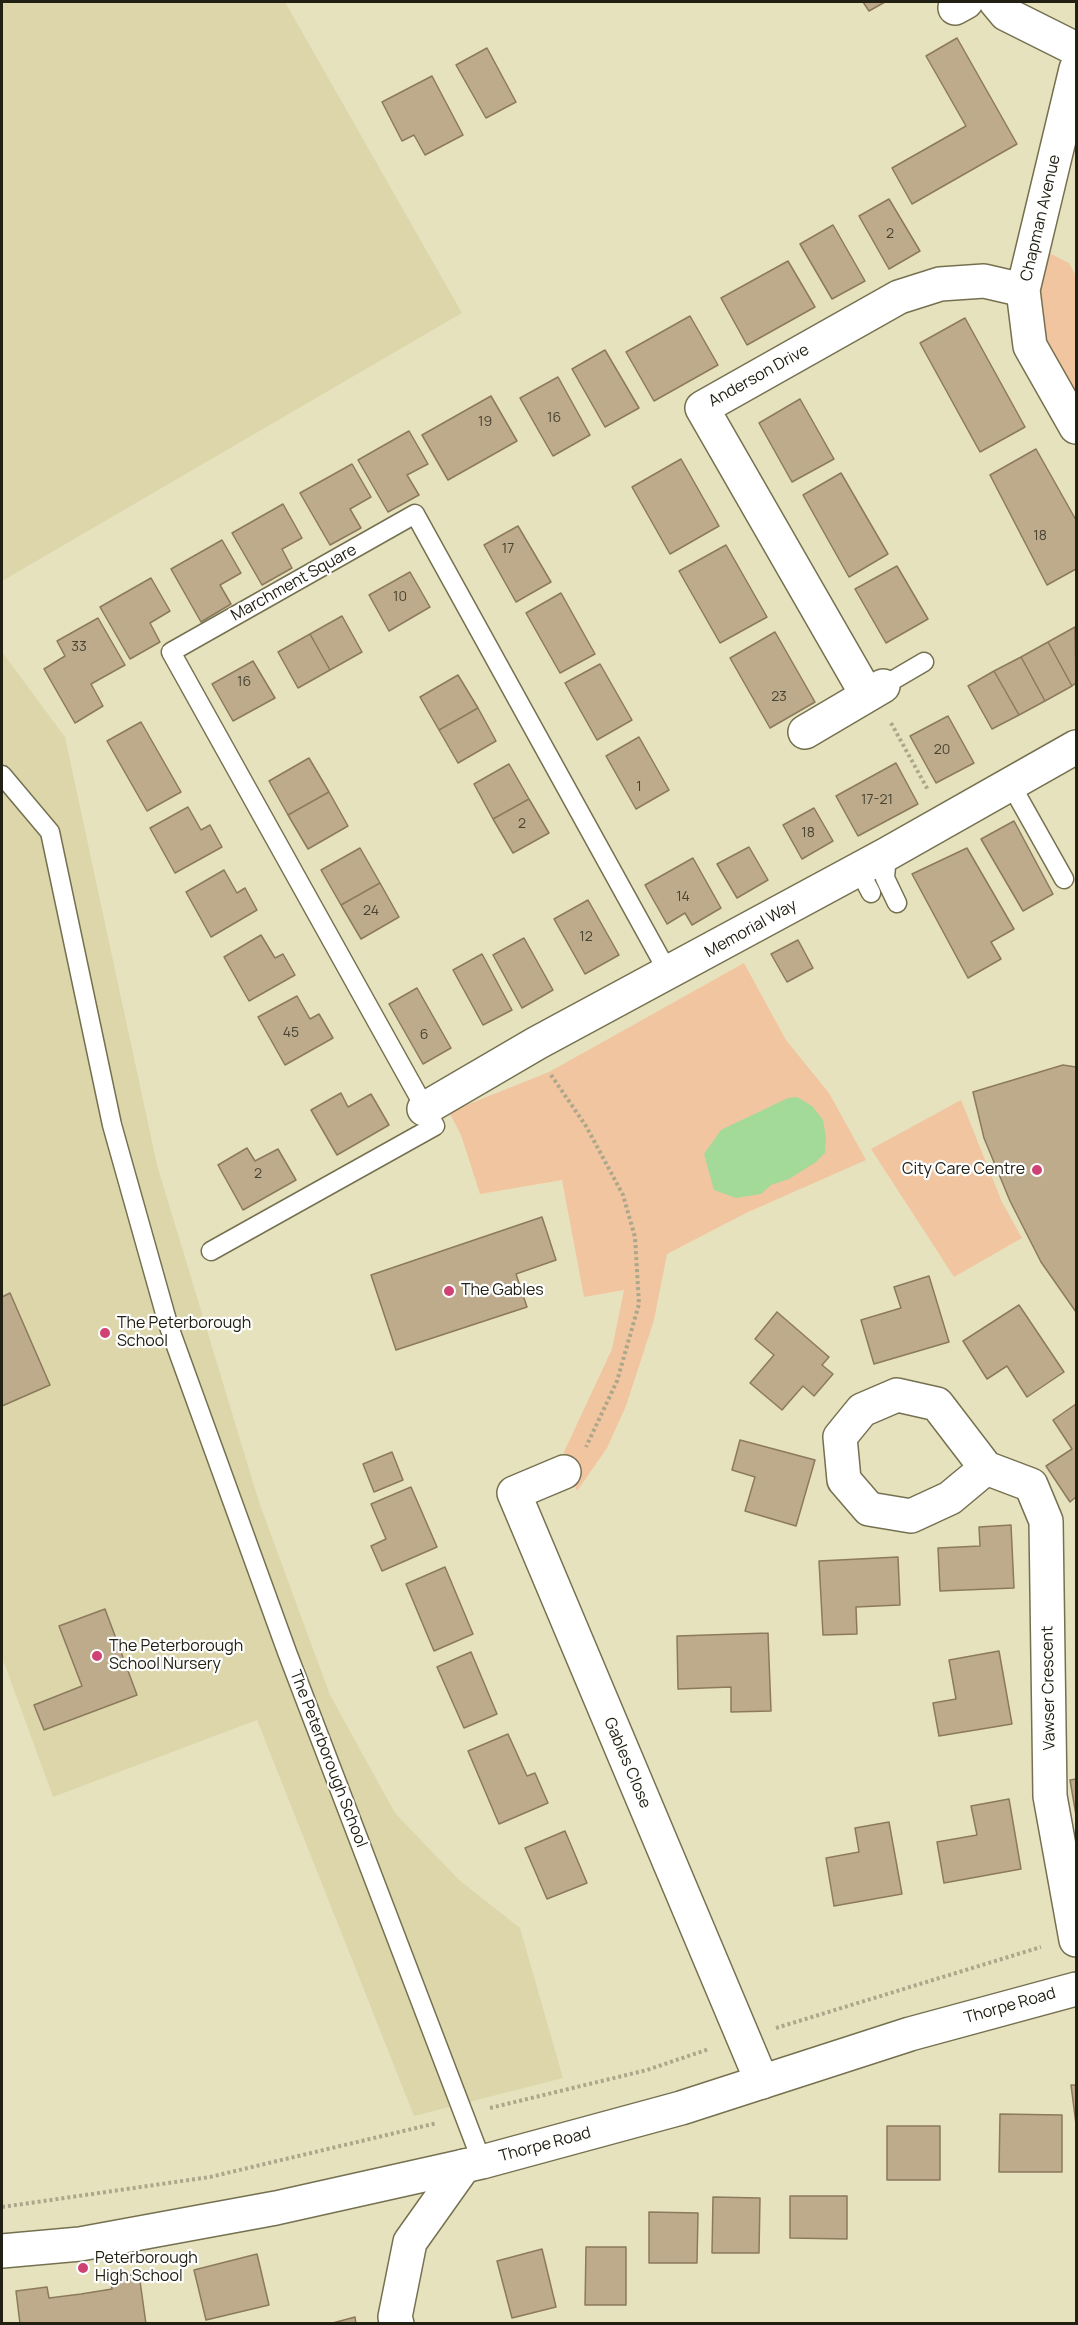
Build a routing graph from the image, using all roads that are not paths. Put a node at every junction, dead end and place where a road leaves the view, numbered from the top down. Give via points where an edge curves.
1 (996, 2) edge
2 (1077, 49) edge
3 (1077, 69) edge
4 (1023, 290) junction
5 (1077, 427) edge
6 (924, 662) dead end
7 (874, 691) junction
8 (805, 732) dead end
9 (1077, 747) edge
10 (2, 775) edge
11 (1010, 783) junction
12 (887, 854) junction
13 (1064, 879) dead end
14 (897, 903) dead end
15 (669, 974) junction
16 (424, 1109) junction
17 (211, 1251) dead end
18 (986, 1468) dead end
19 (564, 1472) road end
20 (1076, 1938) edge
21 (1077, 1989) edge
22 (762, 2082) junction
23 (473, 2164) junction
24 (2, 2251) edge
25 (397, 2324) edge

1 - 2 street via 1006,14
3 - 4 street, Chapman Avenue
4 - 5 street, Chapman Avenue via 1030,346
4 - 7 street, Anderson Drive via 984,281 940,284 899,297 702,408
6 - 7 lane
7 - 8 street
9 - 11 street, Memorial Way
10 - 23 lane, The Peterborough School via 50,832 112,1125 168,1324 287,1652 464,2117
11 - 12 street, Memorial Way
11 - 13 lane
12 - 14 lane via 885,878
12 - 15 street, Memorial Way via 865,881
15 - 16 street, Memorial Way via 537,1043
15 - 16 lane, Marchment Square via 415,514 171,652
16 - 17 lane via 435,1126
18 - 20 street, Vawser Crescent via 1031,1485 1046,1521 1050,1796
19 - 22 street, Gables Close via 514,1493
21 - 22 street, Thorpe Road via 910,2034
22 - 23 street, Thorpe Road
23 - 24 street, Thorpe Road via 276,2208 91,2242
23 - 25 street via 410,2242 394,2317

